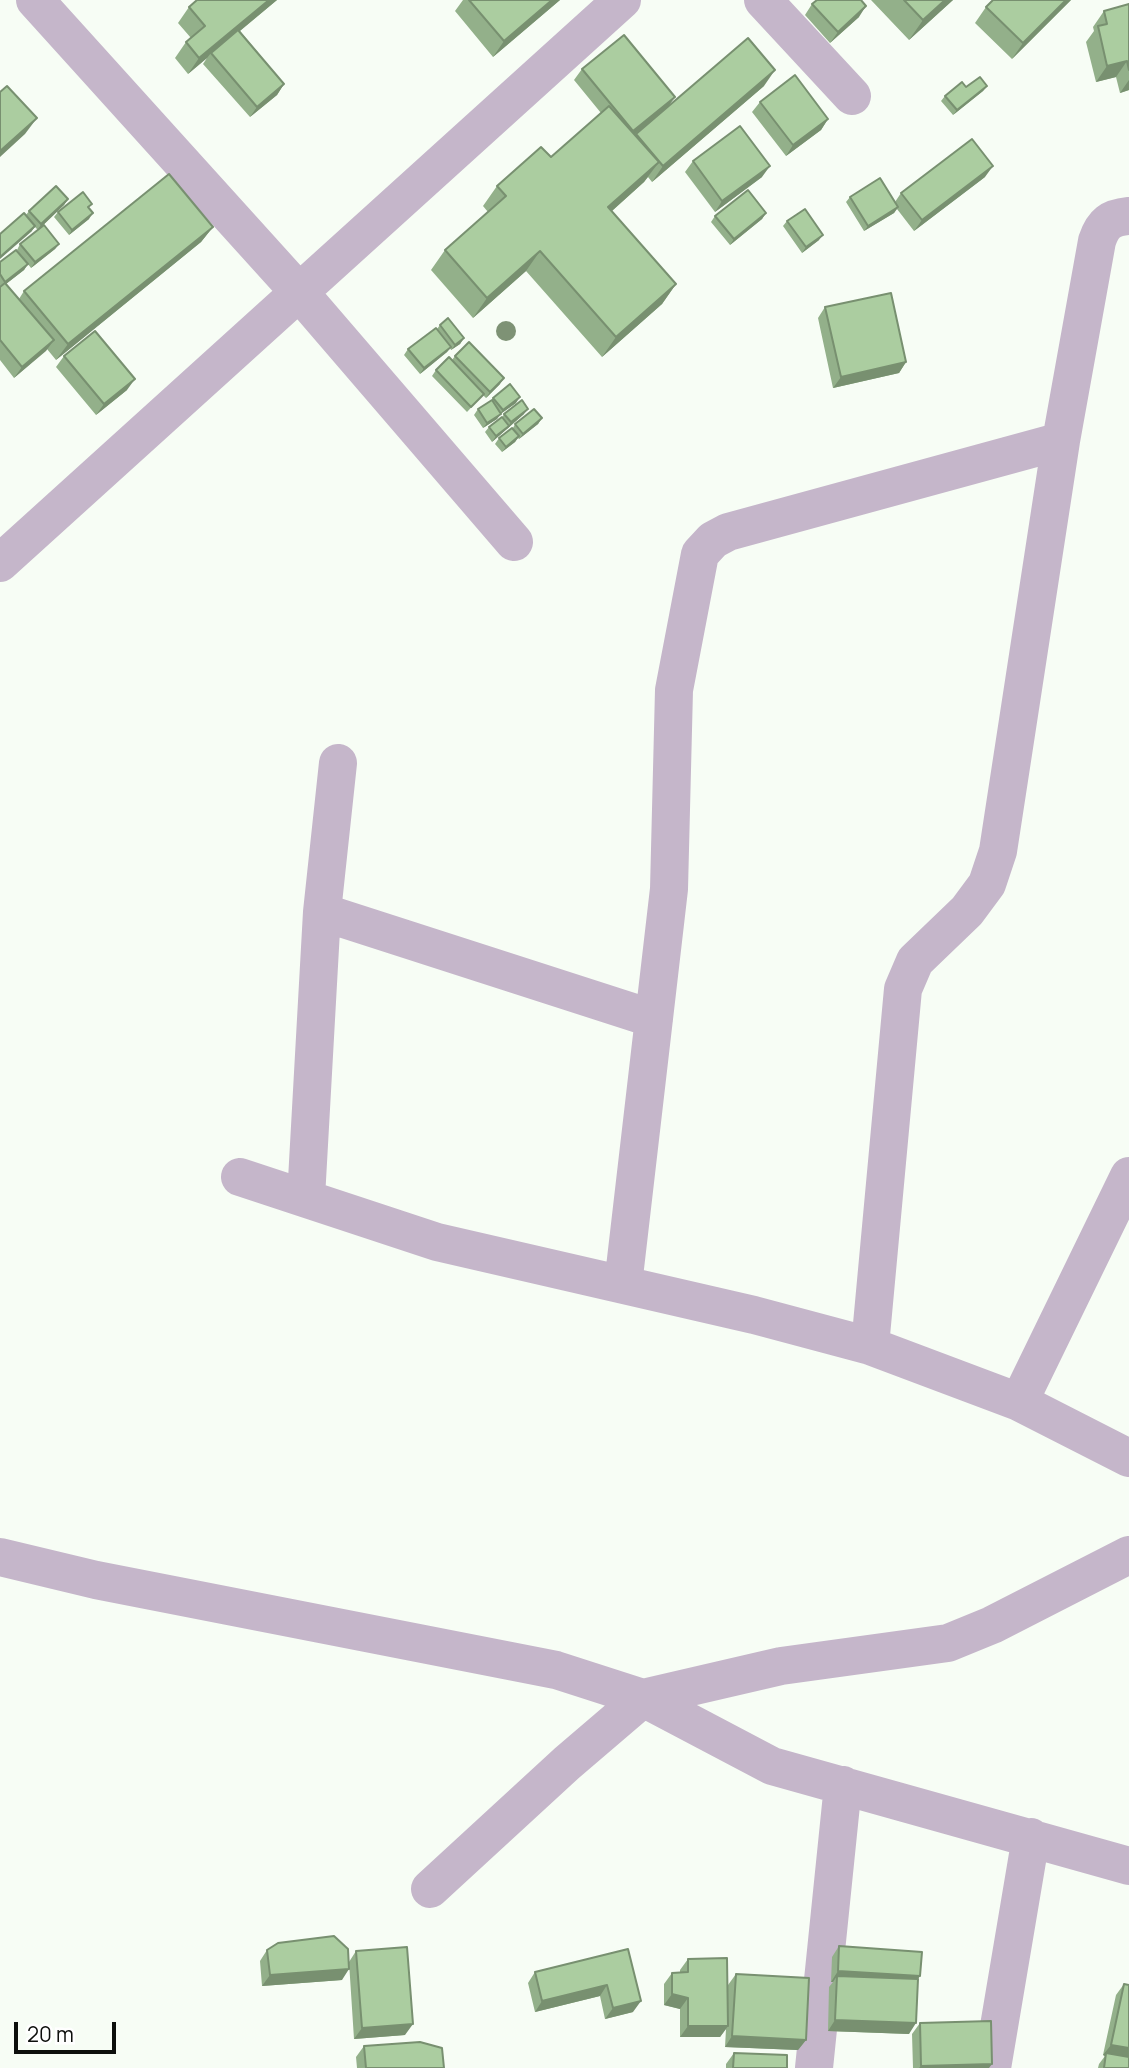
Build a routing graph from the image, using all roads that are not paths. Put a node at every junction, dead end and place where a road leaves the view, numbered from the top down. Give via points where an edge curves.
1 (35, 0) edge
2 (622, 0) edge
3 (763, 0) edge
4 (852, 96) dead end
5 (1129, 216) edge
6 (299, 292) junction
7 (1061, 441) junction
8 (514, 542) dead end
9 (0, 562) edge
10 (338, 763) dead end
11 (322, 912) junction
12 (654, 1019) junction
13 (1129, 1176) edge
14 (240, 1177) dead end
15 (306, 1198) junction
16 (623, 1285) junction
17 (870, 1346) junction
18 (1019, 1402) junction
19 (1129, 1458) edge
20 (1129, 1555) edge
21 (0, 1557) edge
22 (643, 1698) junction
23 (843, 1785) junction
24 (1031, 1837) junction
25 (1129, 1866) edge
26 (430, 1889) dead end
27 (814, 2068) edge
28 (992, 2068) edge

1 - 6 street
2 - 6 street
3 - 4 street
5 - 7 street via 1110,220 1101,228
6 - 8 street
6 - 9 street
7 - 12 street via 727,532 700,554 674,690 669,889
7 - 17 street via 998,851 987,884 967,911 915,961 903,989
10 - 11 street
11 - 12 street
11 - 15 street
12 - 16 street
13 - 18 street
14 - 15 street
15 - 16 street via 437,1242
16 - 17 street
17 - 18 street
18 - 19 street
20 - 22 street via 958,1640 781,1666
21 - 22 street via 556,1671
22 - 23 street via 772,1766
22 - 26 street
23 - 24 street
23 - 27 street
24 - 25 street
24 - 28 street

